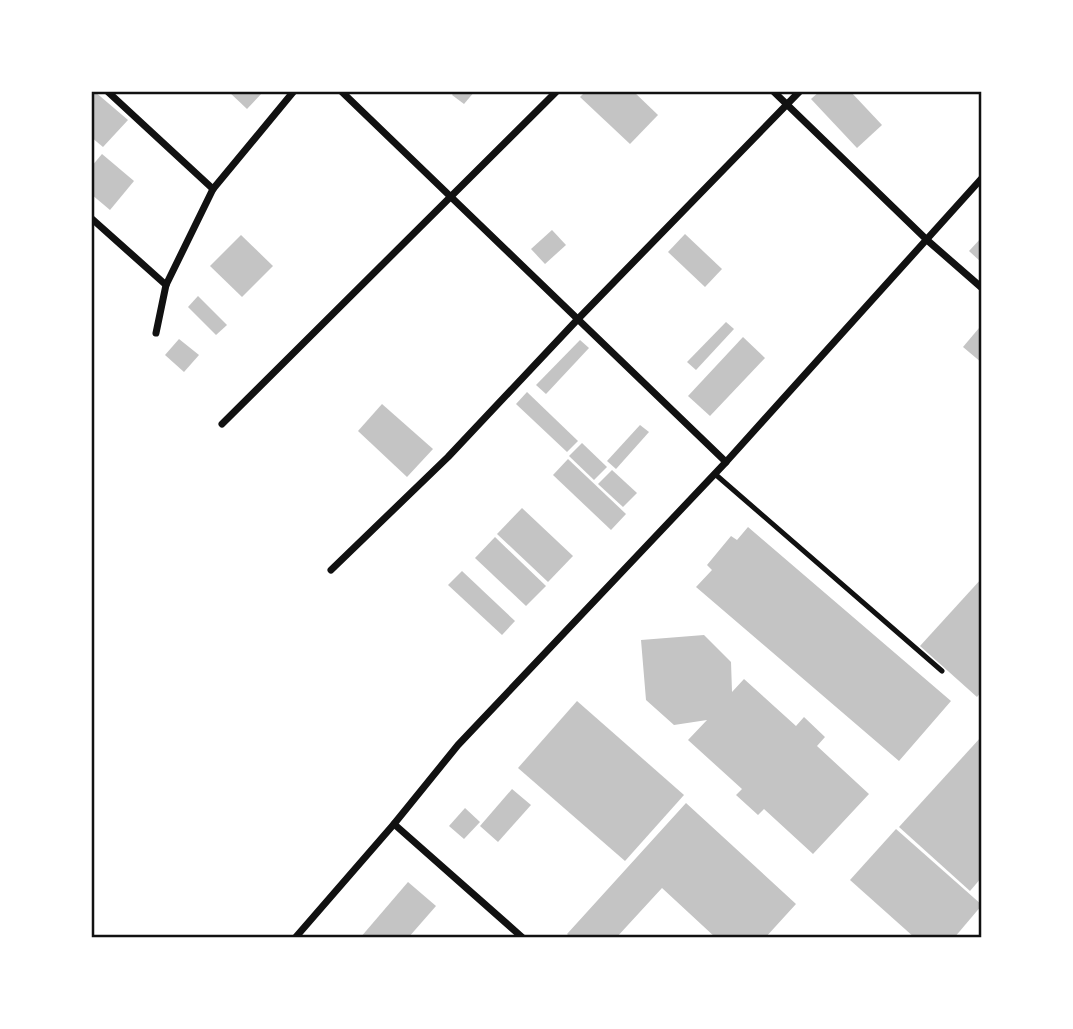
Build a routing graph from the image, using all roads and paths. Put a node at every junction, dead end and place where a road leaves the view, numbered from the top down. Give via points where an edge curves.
1 (107, 91) edge
2 (295, 91) edge
3 (341, 91) edge
4 (557, 91) edge
5 (773, 91) edge
6 (800, 91) edge
7 (787, 104) junction
8 (982, 178) edge
9 (213, 189) junction
10 (451, 198) junction
11 (91, 218) edge
12 (927, 240) junction
13 (166, 285) junction
14 (982, 288) edge
15 (577, 320) junction
16 (156, 333) dead end
17 (222, 424) dead end
18 (726, 462) junction
19 (715, 474) junction
20 (331, 570) dead end
21 (942, 671) dead end
22 (394, 824) junction
23 (295, 938) edge
24 (523, 938) edge

1 - 9 street
2 - 9 street
3 - 10 street
4 - 10 street
5 - 7 street
6 - 7 street
7 - 12 street
7 - 15 street
8 - 12 street
9 - 13 street
10 - 15 street
10 - 17 street
11 - 13 street
12 - 14 street
12 - 18 street
13 - 16 street
15 - 18 street
15 - 20 street via 448,457
18 - 19 street
19 - 21 lane
19 - 22 street via 458,745
22 - 23 street
22 - 24 street

